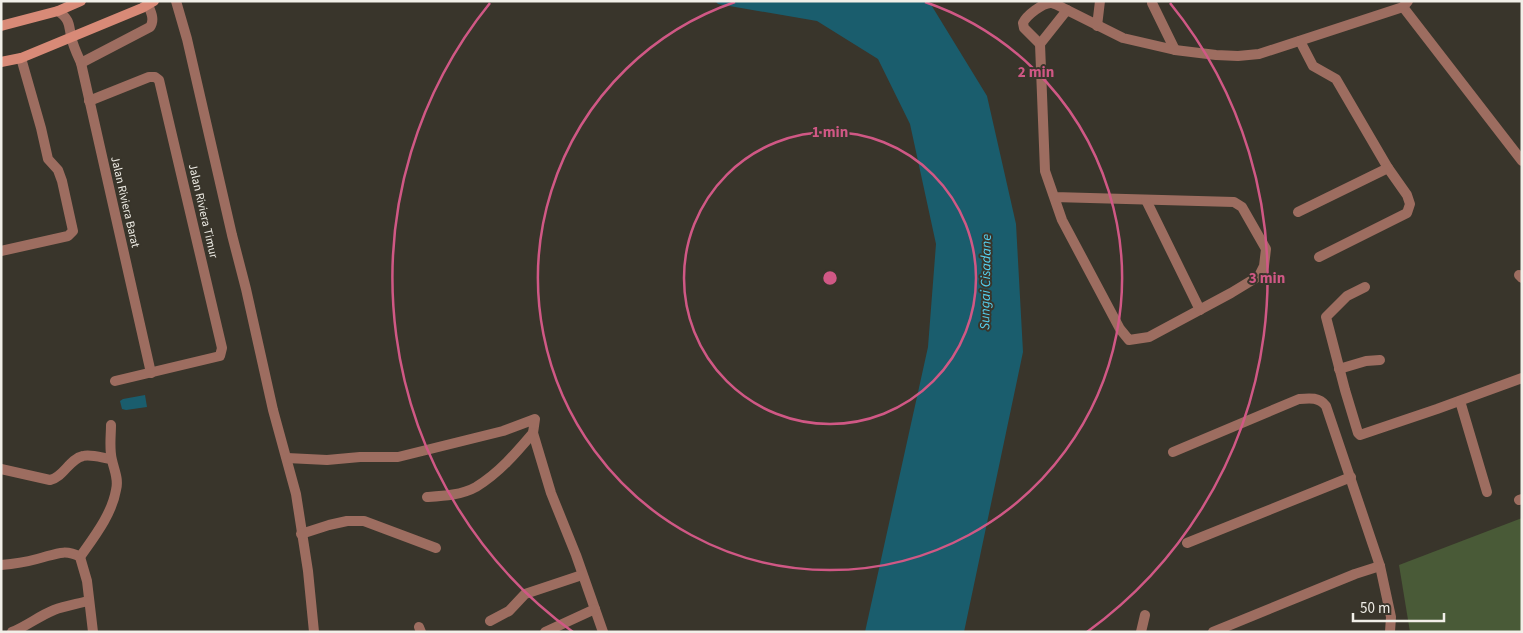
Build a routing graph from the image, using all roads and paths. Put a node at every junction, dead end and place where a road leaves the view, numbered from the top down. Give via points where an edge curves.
1 (81, 1) edge
2 (176, 1) edge
3 (1100, 1) edge
4 (151, 3) edge
5 (1152, 3) dead end
6 (1405, 4) edge
7 (1067, 10) junction
8 (58, 11) junction
9 (1, 26) edge
10 (1097, 26) junction
11 (71, 37) junction
12 (1300, 40) junction
13 (1040, 44) junction
14 (1175, 50) junction
15 (21, 58) junction
16 (1, 62) edge
17 (81, 64) junction
18 (89, 100) junction
19 (1522, 161) edge
20 (1388, 168) junction
21 (1054, 197) junction
22 (1146, 200) junction
23 (1298, 212) dead end
24 (1, 250) edge
25 (1319, 256) dead end
26 (1365, 287) dead end
27 (1200, 310) junction
28 (1380, 360) dead end
29 (1339, 369) junction
30 (151, 373) junction
31 (1522, 378) edge
32 (115, 382) dead end
33 (1460, 401) junction
34 (112, 425) dead end
35 (533, 433) junction
36 (1173, 452) dead end
37 (287, 458) junction
38 (111, 459) junction
39 (1, 469) edge
40 (1350, 477) junction
41 (1487, 492) dead end
42 (427, 497) dead end
43 (302, 534) junction
44 (1187, 543) dead end
45 (436, 548) dead end
46 (80, 557) junction
47 (1, 565) edge
48 (1380, 566) junction
49 (582, 575) junction
50 (88, 601) junction
51 (595, 609) junction
52 (1145, 615) dead end
53 (490, 621) dead end
54 (12, 632) edge
55 (93, 632) edge
56 (314, 632) edge
57 (545, 632) edge
58 (603, 632) edge
59 (1141, 632) edge
60 (1213, 632) edge
61 (1390, 632) edge

1 - 8 main road
2 - 37 street
3 - 10 street
4 - 11 main road
4 - 17 street via 153,24 150,27
5 - 14 street
6 - 12 street
6 - 19 street
7 - 10 street
7 - 13 street
7 - 13 street via 1051,3 1026,16 1024,28
8 - 9 main road
8 - 11 street, Jalan Riviera Barat via 69,23
10 - 14 street via 1123,38
11 - 15 main road
11 - 17 street, Jalan Riviera Barat
12 - 14 street via 1259,54 1238,56
12 - 20 street via 1314,66 1336,79
13 - 21 street via 1045,171
15 - 16 main road
15 - 24 street via 48,160 62,180 73,231 68,236
17 - 18 street, Jalan Riviera Barat
18 - 30 street, Jalan Riviera Barat
18 - 30 street, Jalan Riviera Timur via 149,77 159,80 190,204 222,353
20 - 23 street
20 - 25 street via 1407,195 1410,204 1407,213
21 - 22 street
21 - 27 street via 1062,220 1120,330 1129,340 1149,337
22 - 27 street
22 - 27 street via 1234,202 1242,207 1266,249 1259,276
26 - 29 street via 1347,296 1326,317
28 - 29 street
29 - 33 street via 1360,435
30 - 32 street
31 - 33 street
33 - 41 street
34 - 38 street
35 - 37 street via 535,419 503,431 398,457
35 - 42 street via 510,460 475,488 446,496
35 - 49 street via 551,493
36 - 40 street via 1299,399 1309,398 1321,400 1326,406
37 - 43 street
38 - 39 street via 80,456 53,480
38 - 46 street via 117,488 112,504
40 - 44 street
40 - 48 street
43 - 45 street via 329,525 364,521
43 - 56 street
46 - 47 street via 63,552
46 - 50 street via 87,581
48 - 60 street
48 - 61 street via 1391,617
49 - 51 street
49 - 53 street via 525,594 509,612
50 - 54 street via 55,610
50 - 55 street
51 - 57 street
51 - 58 street
52 - 59 street

